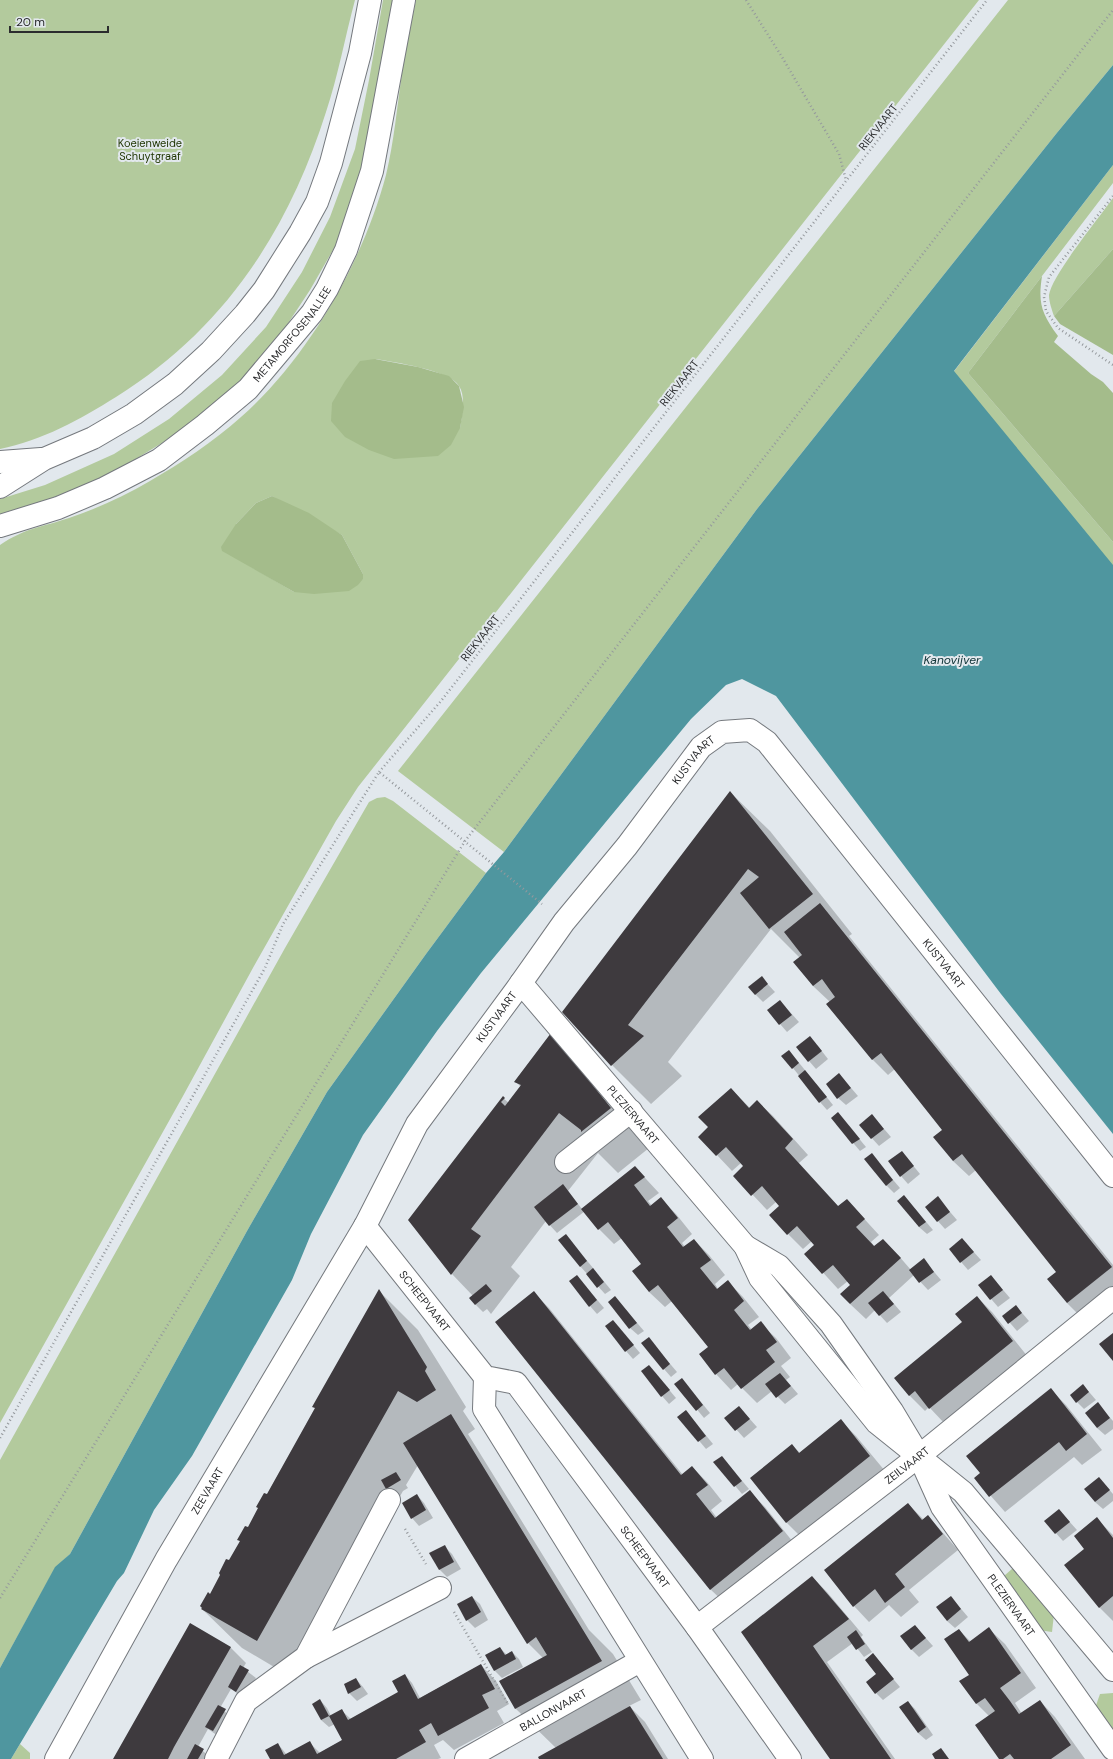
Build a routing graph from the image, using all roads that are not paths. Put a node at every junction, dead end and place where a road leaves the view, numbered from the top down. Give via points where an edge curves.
1 (370, 0) edge
2 (404, 0) edge
3 (44, 459) junction
4 (0, 462) edge
5 (0, 487) edge
6 (0, 526) edge
7 (521, 983) junction
8 (631, 1111) junction
9 (566, 1162) dead end
10 (1113, 1176) edge
11 (365, 1226) junction
12 (1113, 1298) edge
13 (485, 1377) junction
14 (919, 1456) junction
15 (389, 1500) dead end
16 (440, 1588) dead end
17 (697, 1627) junction
18 (306, 1657) junction
19 (640, 1661) junction
20 (1113, 1670) edge
21 (1113, 1749) edge
22 (56, 1759) edge
23 (216, 1759) edge
24 (466, 1759) edge
25 (702, 1759) edge
26 (790, 1759) edge

1 - 3 street via 360,52 331,163 317,202 264,290 211,351 175,384 134,414 93,438
2 - 6 street, METAMORFOSENALLEE via 365,196 346,250 312,313 248,389 159,460 105,488 58,508
3 - 4 street
3 - 5 street
7 - 8 street, PLEZIERVAART
7 - 10 street, KUSTVAART via 564,922 627,846 701,747 722,732 750,730 767,742
7 - 11 street, KUSTVAART via 417,1124
8 - 9 street
8 - 14 street, PLEZIERVAART via 745,1246 760,1278 877,1423
11 - 13 street, SCHEEPVAART
11 - 22 street, ZEEVAART via 166,1560
12 - 14 street, ZEILVAART
13 - 17 street, SCHEEPVAART via 516,1383
13 - 19 street via 484,1409
14 - 17 street, ZEILVAART
14 - 20 street, PLEZIERVAART via 963,1492
14 - 21 street, PLEZIERVAART via 942,1507
15 - 18 street
16 - 18 street
17 - 26 street, SCHEEPVAART
18 - 23 street via 246,1701
19 - 24 street, BALLONVAART
19 - 25 street

